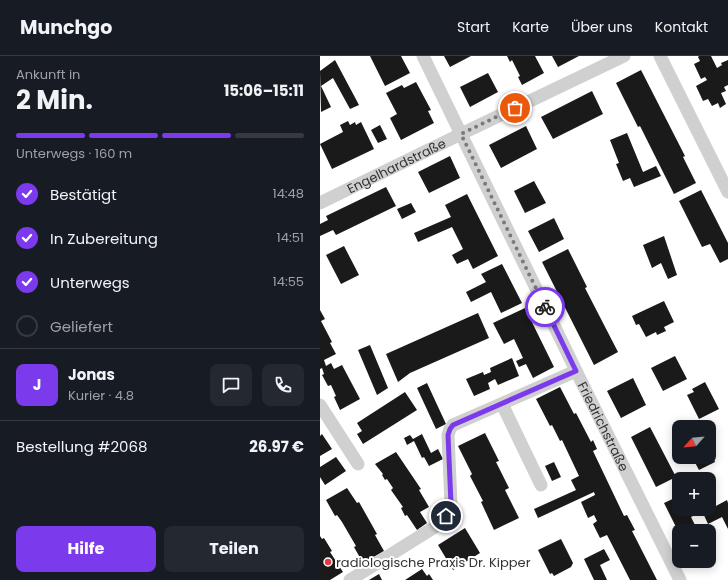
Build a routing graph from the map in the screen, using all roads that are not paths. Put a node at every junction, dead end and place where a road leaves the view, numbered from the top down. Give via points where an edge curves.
1 (423, 56) edge
2 (624, 56) edge
3 (660, 56) edge
4 (461, 134) junction
5 (728, 192) edge
6 (320, 203) edge
7 (576, 371) junction
8 (504, 404) junction
9 (320, 405) edge
10 (358, 464) dead end
11 (541, 485) dead end
12 (350, 580) edge
13 (680, 580) edge

1 - 4 street, Friedrichstraße
2 - 4 street, Engelhardstraße
3 - 5 street
4 - 6 street, Engelhardstraße
4 - 7 street, Friedrichstraße
7 - 8 street
7 - 13 street, Friedrichstraße
8 - 11 street
8 - 12 street via 453,425 450,429 448,435 451,504 446,516 438,525
9 - 10 street

